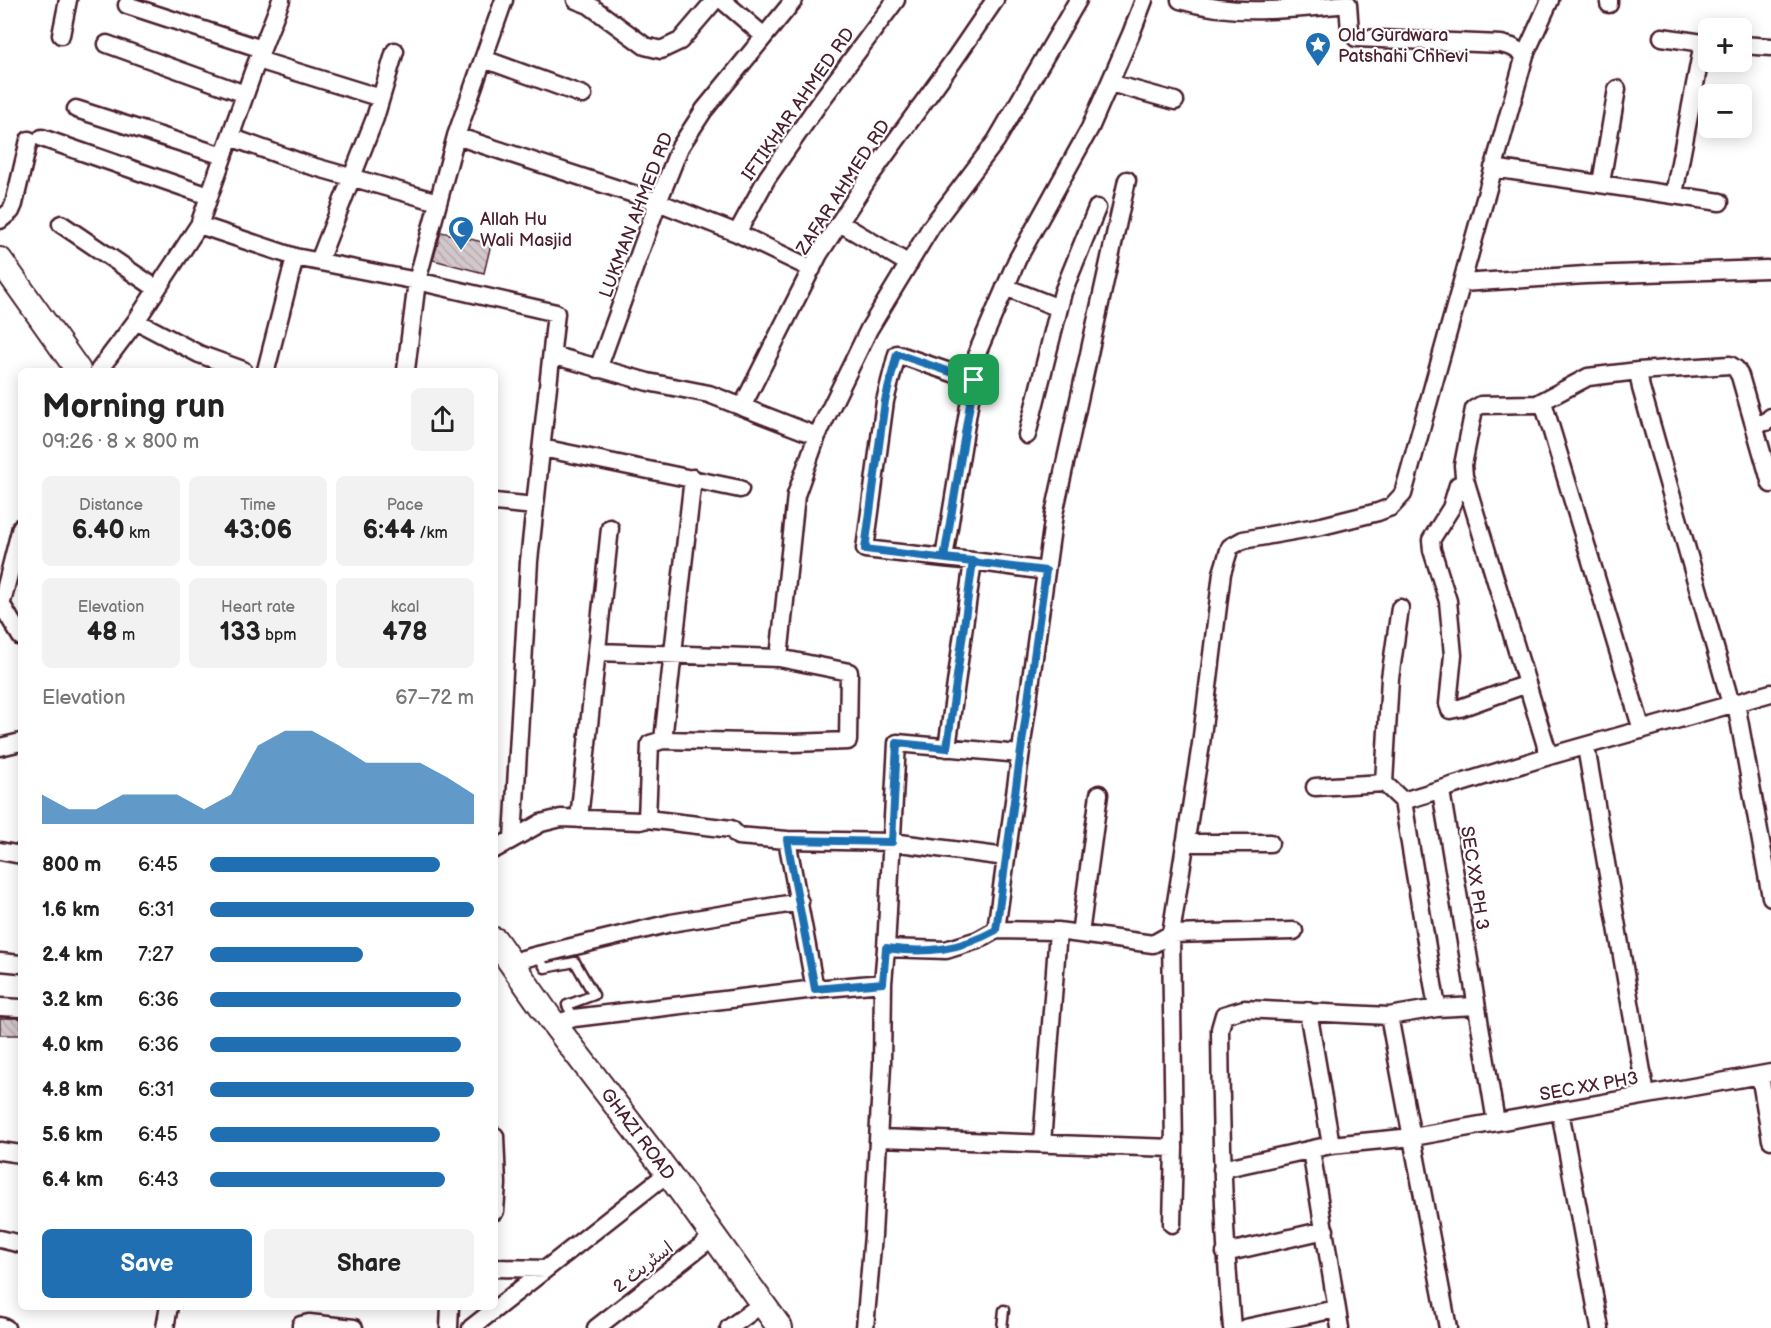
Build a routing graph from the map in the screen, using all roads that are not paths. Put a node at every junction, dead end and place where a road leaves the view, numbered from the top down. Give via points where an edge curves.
1 (68, 0) edge
2 (281, 0) edge
3 (504, 0) edge
4 (576, 0) edge
5 (715, 0) edge
6 (723, 0) edge
7 (794, 0) edge
8 (896, 0) edge
9 (995, 0) edge
10 (1078, 0) edge
11 (1144, 0) edge
12 (1180, 0) edge
13 (1550, 0) edge
14 (1348, 2) edge
15 (127, 6) dead end
16 (61, 35) dead end
17 (764, 36) junction
18 (1662, 37) dead end
19 (1698, 42) edge
20 (107, 44) dead end
21 (1752, 46) edge
22 (1771, 47) edge
23 (395, 51) dead end
24 (260, 54) junction
25 (1525, 55) junction
26 (484, 59) junction
27 (1700, 72) edge
28 (1110, 83) junction
29 (1617, 89) dead end
30 (245, 94) junction
31 (583, 95) dead end
32 (381, 98) junction
33 (1175, 101) dead end
34 (76, 109) dead end
35 (456, 136) junction
36 (230, 137) junction
37 (223, 156) junction
38 (1493, 168) junction
39 (353, 177) junction
40 (1127, 180) dead end
41 (1601, 183) junction
42 (1674, 194) junction
43 (209, 196) junction
44 (438, 202) junction
45 (658, 202) junction
46 (1720, 202) dead end
47 (1097, 208) dead end
48 (0, 220) edge
49 (840, 223) junction
50 (61, 224) dead end
51 (199, 225) junction
52 (737, 233) junction
53 (295, 257) junction
54 (0, 260) edge
55 (319, 261) junction
56 (909, 264) junction
57 (812, 268) junction
58 (1767, 269) dead end
59 (417, 281) junction
60 (1462, 282) junction
61 (1005, 287) junction
62 (157, 289) junction
63 (1059, 308) junction
64 (136, 321) junction
65 (552, 355) junction
66 (77, 368) edge
67 (101, 368) edge
68 (238, 368) edge
69 (267, 368) edge
70 (406, 368) edge
71 (598, 369) junction
72 (1638, 371) junction
73 (974, 380) junction
74 (1543, 402) junction
75 (742, 407) junction
76 (1771, 417) edge
77 (1755, 424) junction
78 (1027, 435) dead end
79 (817, 436) junction
80 (542, 448) junction
81 (693, 478) junction
82 (1466, 482) junction
83 (1771, 484) edge
84 (740, 489) dead end
85 (498, 502) edge
86 (535, 506) junction
87 (610, 528) dead end
88 (18, 539) edge
89 (944, 558) junction
90 (973, 561) junction
91 (1046, 571) junction
92 (1, 605) edge
93 (1400, 608) dead end
94 (18, 632) edge
95 (597, 652) junction
96 (672, 656) junction
97 (779, 658) junction
98 (1527, 684) junction
99 (1771, 693) edge
100 (1733, 704) junction
101 (1641, 730) junction
102 (663, 740) junction
103 (18, 743) edge
104 (0, 747) edge
105 (1586, 747) junction
106 (947, 748) junction
107 (1020, 754) junction
108 (1549, 756) junction
109 (1384, 783) junction
110 (1316, 787) dead end
111 (1441, 790) junction
112 (1099, 795) dead end
113 (1403, 801) junction
114 (579, 819) junction
115 (647, 819) junction
116 (513, 838) junction
117 (787, 840) junction
118 (892, 842) junction
119 (1185, 843) junction
120 (1270, 843) dead end
121 (498, 847) edge
122 (0, 851) edge
123 (18, 854) edge
124 (1006, 857) junction
125 (1771, 897) edge
126 (800, 902) junction
127 (996, 930) junction
128 (1294, 931) dead end
129 (1058, 932) junction
130 (1080, 934) junction
131 (1172, 934) junction
132 (498, 944) edge
133 (886, 948) junction
134 (538, 956) junction
135 (0, 962) edge
136 (18, 964) edge
137 (513, 965) junction
138 (883, 983) junction
139 (815, 989) junction
140 (1476, 1006) junction
141 (0, 1007) edge
142 (18, 1008) edge
143 (1437, 1008) junction
144 (1308, 1011) junction
145 (1389, 1016) junction
146 (564, 1021) junction
147 (1765, 1074) edge
148 (1646, 1095) junction
149 (1560, 1111) junction
150 (1496, 1122) junction
151 (1413, 1137) junction
152 (879, 1138) junction
153 (1771, 1140) edge
154 (1042, 1143) junction
155 (1331, 1145) junction
156 (1174, 1148) junction
157 (1311, 1150) junction
158 (0, 1151) edge
159 (18, 1154) edge
160 (1222, 1169) junction
161 (668, 1173) junction
162 (1172, 1224) dead end
163 (1325, 1230) junction
164 (714, 1236) junction
165 (0, 1239) edge
166 (18, 1243) edge
167 (1225, 1253) junction
168 (498, 1268) edge
169 (546, 1269) junction
170 (762, 1304) junction
171 (498, 1307) edge
172 (1336, 1309) junction
173 (168, 1310) edge
174 (450, 1310) edge
175 (494, 1310) edge
176 (1004, 1310) dead end
177 (0, 1326) edge
178 (6, 1328) edge
179 (165, 1328) edge
180 (301, 1328) edge
181 (354, 1328) edge
182 (448, 1328) edge
183 (471, 1328) edge
184 (596, 1328) edge
185 (729, 1328) edge
186 (780, 1328) edge
187 (865, 1328) edge
188 (1002, 1328) edge
189 (1232, 1328) edge
190 (1245, 1328) edge
191 (1340, 1328) edge
192 (1448, 1328) edge
193 (1600, 1328) edge

1 - 16 street
2 - 24 street
3 - 26 street
4 - 5 street via 589,5 645,46 662,50 680,41
6 - 17 street
7 - 17 street, LUKMAN AHMED RD
8 - 52 street, IFTIKHAR AHMED RD via 767,178
9 - 49 street, ZAFAR AHMED RD
10 - 56 street via 996,141 931,227
11 - 28 street
12 - 14 street via 1205,8 1237,11
13 - 25 street
14 - 25 street via 1350,31 1356,38 1501,44
15 - 24 street
17 - 45 street, LUKMAN AHMED RD via 704,110 680,147
18 - 19 street
20 - 30 street
21 - 22 street
23 - 32 street
24 - 30 street
24 - 32 street
25 - 38 street
26 - 31 street
26 - 35 street
27 - 42 street
28 - 33 street
28 - 61 street
29 - 41 street
30 - 36 street
32 - 39 street
34 - 37 street
35 - 44 street
35 - 45 street
36 - 37 street
36 - 39 street
37 - 43 street
38 - 41 street
38 - 60 street
39 - 44 street
39 - 55 street
40 - 91 street via 1054,514
41 - 42 street
42 - 46 street
43 - 48 street via 35,139 11,211
43 - 51 street
44 - 59 street
45 - 52 street
45 - 71 street, LUKMAN AHMED RD
47 - 63 street
49 - 56 street
49 - 57 street, ZAFAR AHMED RD
50 - 62 street
51 - 53 street
51 - 62 street
52 - 57 street
53 - 55 street
53 - 69 street
54 - 66 main road
55 - 59 street
56 - 79 street via 869,329
57 - 75 street, ZAFAR AHMED RD
58 - 60 street
59 - 65 street via 556,313
59 - 70 street
60 - 119 street via 1403,494 1391,507 1322,526 1243,540 1230,547 1222,573
61 - 63 street
61 - 73 street via 978,351
62 - 64 street
63 - 78 street
64 - 67 street
64 - 68 street via 199,354
65 - 71 street
65 - 80 street
71 - 75 street via 709,394
72 - 74 street via 1588,377
72 - 77 street via 1730,365 1740,376
72 - 100 street
73 - 89 street
73 - 89 street via 897,354 885,401 865,549
74 - 82 street via 1481,405 1474,410 1463,465
74 - 101 street
75 - 79 street
76 - 77 street
77 - 83 street
79 - 97 street via 796,495
80 - 81 street
80 - 86 street
81 - 84 street
81 - 96 street
82 - 98 street
82 - 98 street via 1458,485 1451,508 1431,540 1448,600 1453,655 1448,704 1450,710 1460,708
85 - 86 street
86 - 116 street
87 - 95 street
88 - 92 street
89 - 90 street
90 - 91 street
90 - 106 street
91 - 107 street
92 - 94 street
93 - 109 street via 1389,689
95 - 96 street
95 - 114 street
96 - 97 street
96 - 102 street
97 - 102 street via 849,672 848,741
98 - 108 street
99 - 100 street
100 - 101 street
100 - 125 street
101 - 105 street
102 - 115 street via 650,744
103 - 104 street
105 - 108 street
105 - 148 street
106 - 107 street
106 - 118 street via 897,743
107 - 124 street
108 - 111 street
109 - 110 street
109 - 113 street
111 - 113 street
111 - 140 street, SEC XX PH 3
112 - 130 street
113 - 143 street
114 - 115 street
114 - 116 street via 541,823
115 - 117 street via 731,829 738,836
116 - 121 street
117 - 118 street
117 - 126 street
118 - 124 street
118 - 133 street
119 - 120 street
119 - 131 street
122 - 123 street
124 - 127 street
126 - 134 street via 671,923
126 - 139 street
127 - 129 street
127 - 133 street via 946,950
128 - 131 street
129 - 130 street
129 - 154 street
130 - 131 street via 1153,944
131 - 156 street
132 - 137 main road, GHAZI ROAD
133 - 138 street
134 - 137 street
134 - 146 lane via 545,968 575,962 594,995 567,1005
135 - 136 street
137 - 146 main road, GHAZI ROAD
138 - 139 street
138 - 152 street
139 - 146 street
140 - 143 street
140 - 150 street, SEC XX PH 3
141 - 142 street
143 - 145 street
144 - 145 street
144 - 155 street
144 - 160 street via 1244,1009 1224,1015 1220,1029
145 - 151 street
146 - 161 main road, GHAZI ROAD
147 - 148 street, SEC XX PH3
147 - 153 street
148 - 149 street, SEC XX PH3
149 - 150 street, SEC XX PH3
149 - 193 street
150 - 151 street, SEC XX PH3
151 - 155 street, SEC XX PH3
151 - 192 street
152 - 154 street
152 - 187 street
154 - 156 street
155 - 157 street, SEC XX PH3
156 - 162 street
157 - 160 street, SEC XX PH3
157 - 163 street
158 - 159 street
160 - 167 street
161 - 164 main road, GHAZI ROAD
161 - 169 street
163 - 167 street
163 - 172 street
164 - 170 main road, GHAZI ROAD
164 - 184 street, اسٹریٹ 2
165 - 166 street
167 - 189 street
168 - 169 street
169 - 171 street
170 - 185 street
170 - 186 main road, GHAZI ROAD
172 - 190 street
172 - 191 street
173 - 179 street
174 - 182 street
175 - 183 street
176 - 188 lane
177 - 178 street
180 - 181 street via 309,1323

